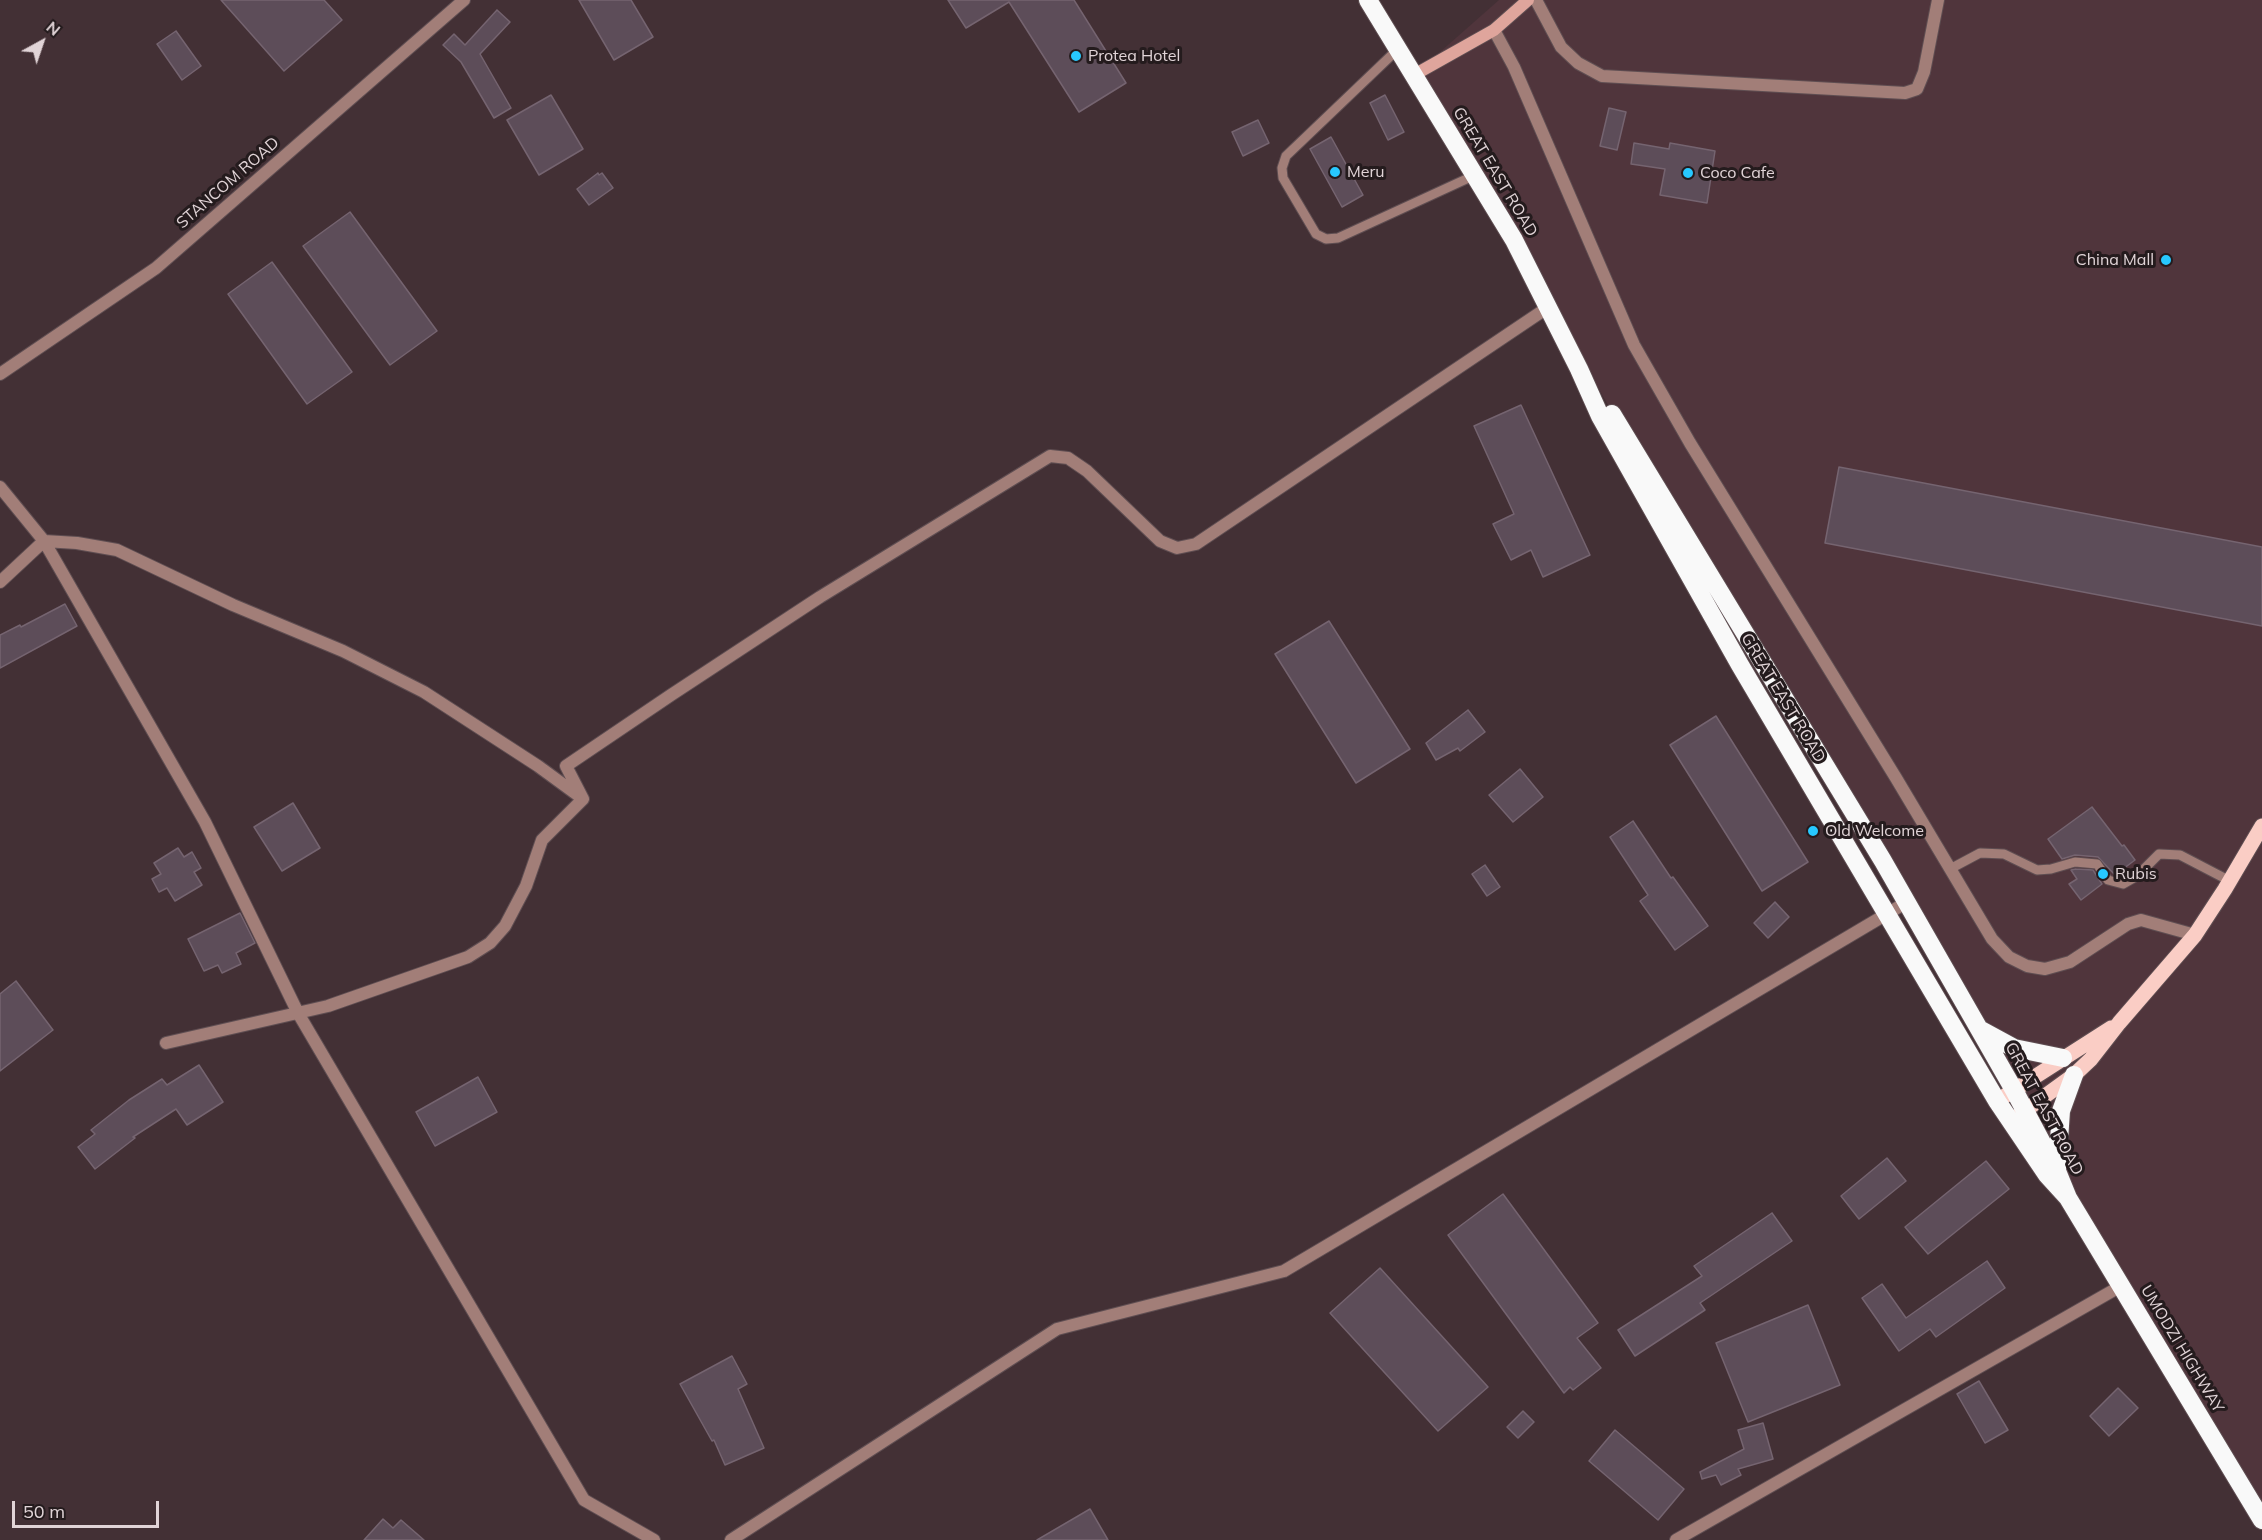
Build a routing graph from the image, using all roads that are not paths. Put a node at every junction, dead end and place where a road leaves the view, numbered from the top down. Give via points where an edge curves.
1 (464, 0) edge
2 (1368, 0) edge
3 (1528, 0) edge
4 (1536, 0) edge
5 (1938, 0) edge
6 (1494, 30) junction
7 (1398, 49) junction
8 (1414, 75) junction
9 (1473, 176) junction
10 (1547, 308) junction
11 (1579, 369) junction
12 (0, 374) edge
13 (0, 487) edge
14 (44, 541) junction
15 (0, 582) edge
16 (583, 799) junction
17 (2262, 826) edge
18 (1950, 869) junction
19 (2230, 881) junction
20 (1907, 902) junction
21 (1888, 912) junction
22 (2195, 935) junction
23 (298, 1013) junction
24 (2119, 1023) junction
25 (1979, 1029) junction
26 (166, 1044) dead end
27 (2063, 1058) junction
28 (2074, 1075) junction
29 (2014, 1090) junction
30 (1997, 1101) junction
31 (2017, 1116) junction
32 (2057, 1171) junction
33 (2068, 1198) junction
34 (2121, 1286) junction
35 (2262, 1520) edge
36 (654, 1540) edge
37 (731, 1540) edge
38 (1676, 1540) edge

1 - 12 street, STANCOM ROAD via 156,268
2 - 7 highway, GREAT EAST ROAD
3 - 6 street
4 - 5 street via 1561,47 1578,63 1602,76 1905,93 1917,89 1924,72
6 - 8 street
6 - 18 street via 1514,67 1634,345
7 - 8 highway, GREAT EAST ROAD
7 - 9 lane via 1286,156 1282,178 1316,234 1326,239 1338,238
8 - 9 highway, GREAT EAST ROAD
9 - 10 highway, GREAT EAST ROAD via 1514,240
10 - 11 highway, GREAT EAST ROAD
10 - 16 street via 1196,543 1177,548 1160,541 1087,471 1068,458 1050,456 820,597 566,766
11 - 20 highway, GREAT EAST ROAD via 1626,436
11 - 21 highway, GREAT EAST ROAD via 1600,416 1740,665
13 - 14 street
14 - 15 street
14 - 16 street via 117,550 343,651 424,692
14 - 23 street via 206,822
16 - 23 street via 542,840 526,886 505,926 490,943 468,957
17 - 19 main road
18 - 19 lane via 1980,853 2004,854 2037,870 2075,861 2097,864 2108,880 2123,884 2159,854 2180,855
18 - 22 street via 1992,939 2009,957 2027,966 2045,969 2070,962 2128,924 2141,920
19 - 22 main road
20 - 21 street
20 - 25 highway, GREAT EAST ROAD
21 - 30 highway, GREAT EAST ROAD
21 - 37 street via 1284,1271 1057,1329
22 - 24 main road
23 - 26 street
23 - 36 street via 584,1500
24 - 27 main road
24 - 28 main road
25 - 27 highway via 2014,1048
25 - 29 highway, GREAT EAST ROAD
27 - 29 main road
28 - 31 main road
28 - 32 highway via 2061,1112
29 - 30 main road
29 - 31 highway, GREAT EAST ROAD
30 - 31 highway, GREAT EAST ROAD
31 - 32 highway, GREAT EAST ROAD
31 - 33 highway, GREAT EAST ROAD via 2046,1175
32 - 33 highway, GREAT EAST ROAD
33 - 34 highway, UMODZI HIGHWAY
34 - 35 highway, UMODZI HIGHWAY
34 - 38 street

